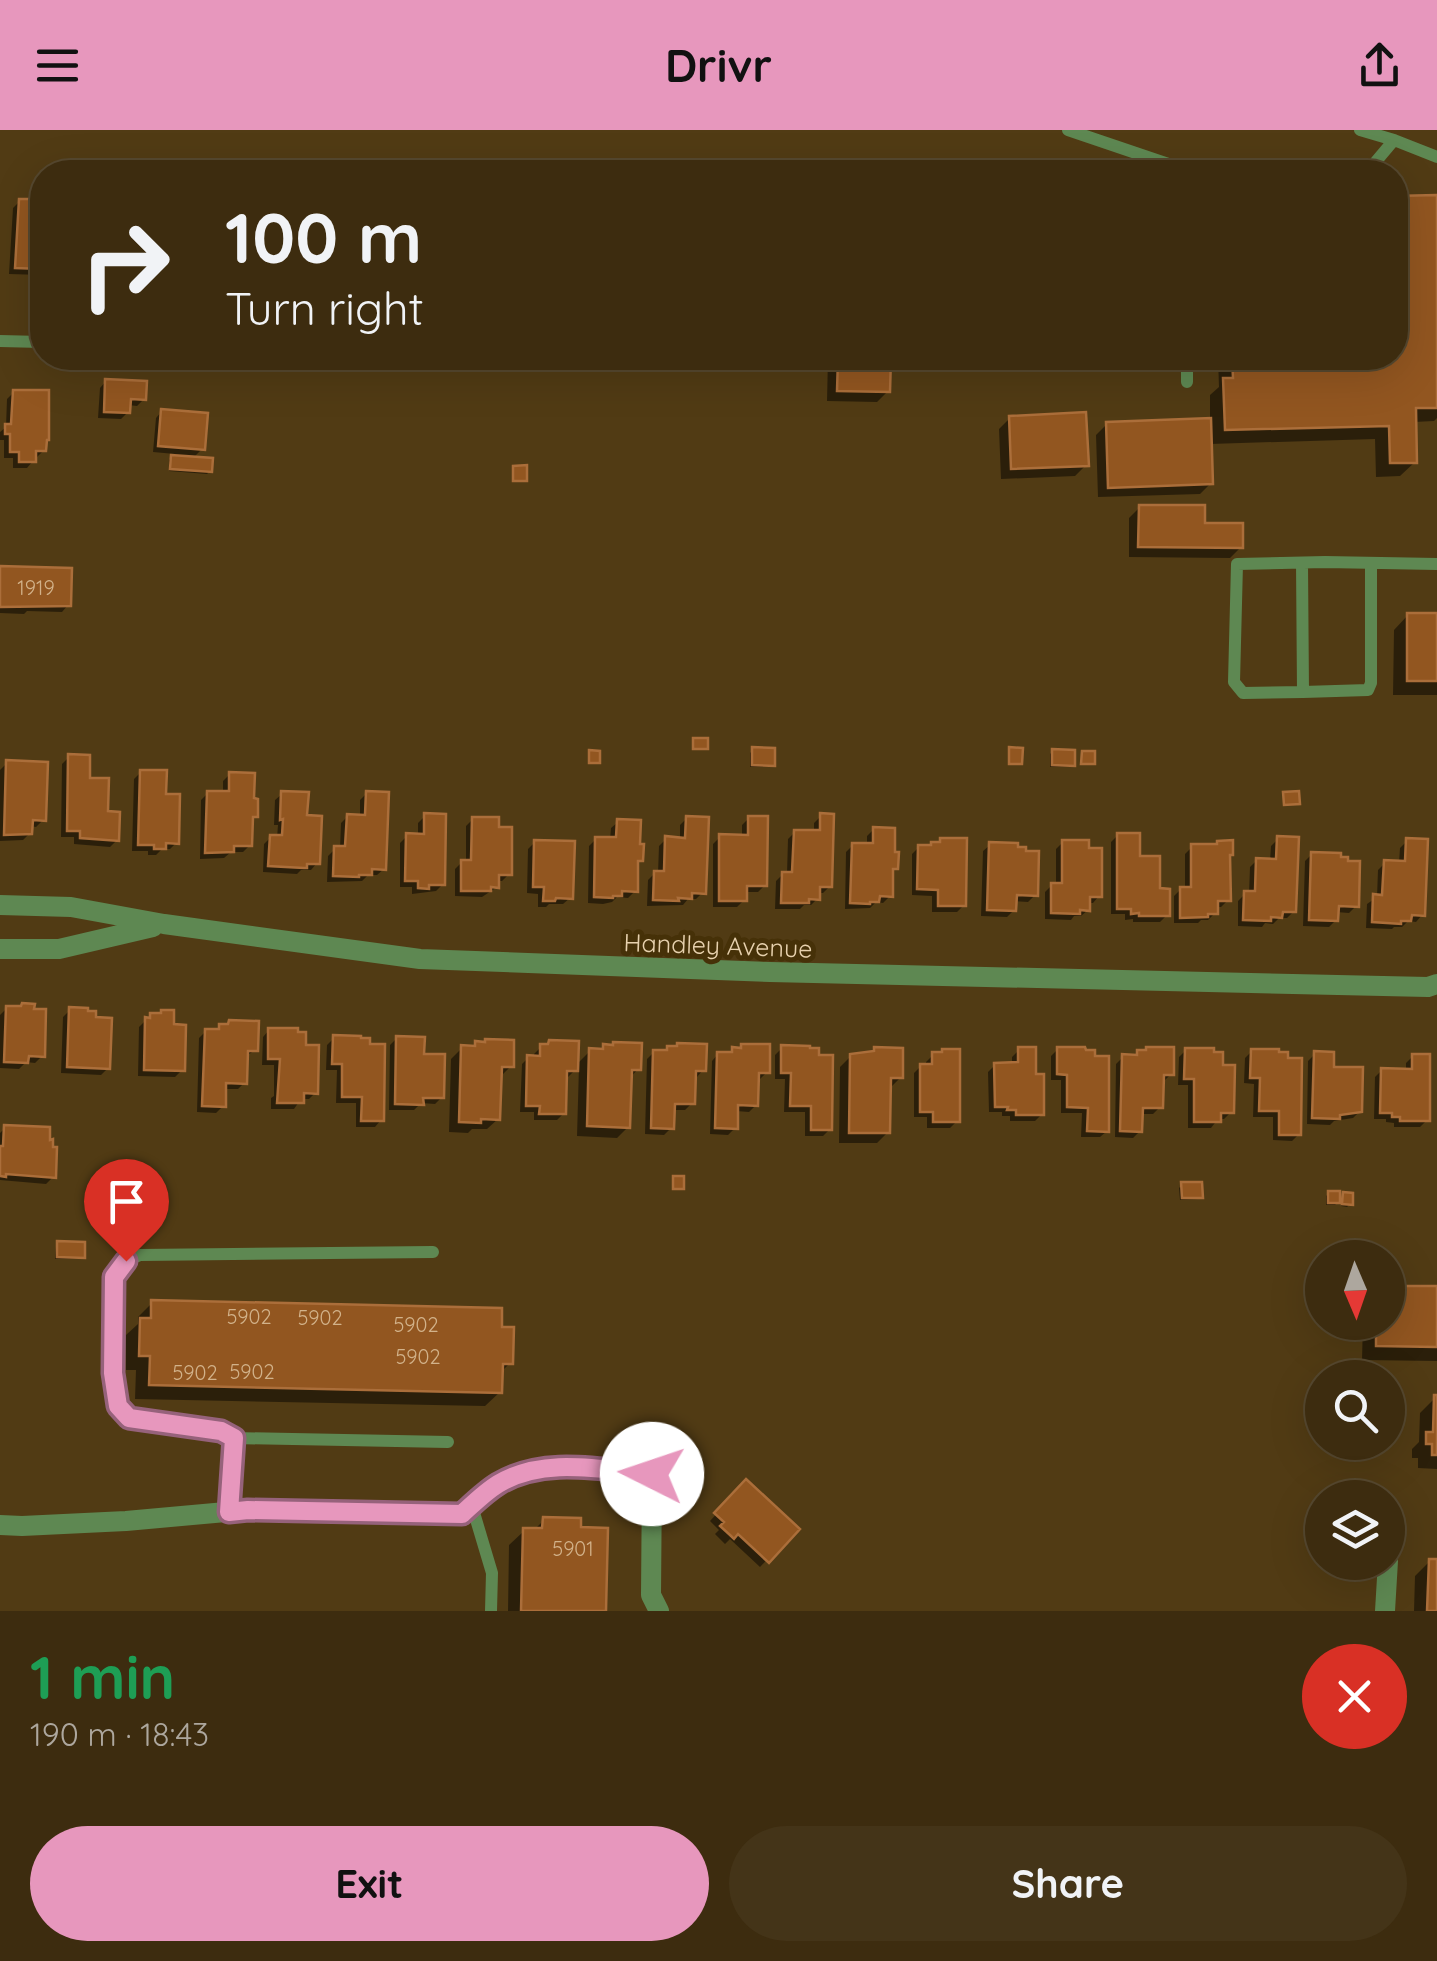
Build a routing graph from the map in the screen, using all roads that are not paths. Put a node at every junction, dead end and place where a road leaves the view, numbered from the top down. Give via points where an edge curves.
1 (1068, 130) edge
2 (1360, 130) edge
3 (1394, 140) junction
4 (1437, 157) edge
5 (1154, 160) edge
6 (1377, 160) edge
7 (0, 340) edge
8 (30, 341) edge
9 (1187, 370) edge
10 (1187, 382) dead end
11 (1302, 563) junction
12 (1371, 563) junction
13 (1437, 564) edge
14 (1303, 692) junction
15 (0, 905) edge
16 (164, 924) junction
17 (0, 949) edge
18 (1437, 984) edge
19 (433, 1252) dead end
20 (234, 1438) junction
21 (448, 1442) dead end
22 (472, 1506) junction
23 (229, 1512) junction
24 (0, 1526) edge
25 (1387, 1580) edge
26 (491, 1611) edge
27 (659, 1611) edge
28 (1385, 1611) edge

1 - 5 lane
2 - 3 lane
3 - 4 lane
3 - 6 lane
7 - 8 lane
9 - 10 lane
11 - 12 lane
11 - 14 lane
11 - 14 lane via 1237,564 1234,682 1243,693
12 - 13 lane
12 - 14 lane via 1368,690
15 - 16 street, Handley Avenue via 71,907
16 - 17 street via 58,949
16 - 18 street, Handley Avenue via 420,959
19 - 20 lane via 140,1255 126,1261 114,1277 118,1406 129,1418
20 - 21 lane
20 - 23 lane
22 - 23 street via 462,1514
22 - 26 lane via 492,1573
22 - 27 street via 498,1484 553,1466 652,1474 651,1595
23 - 24 street
25 - 28 street

